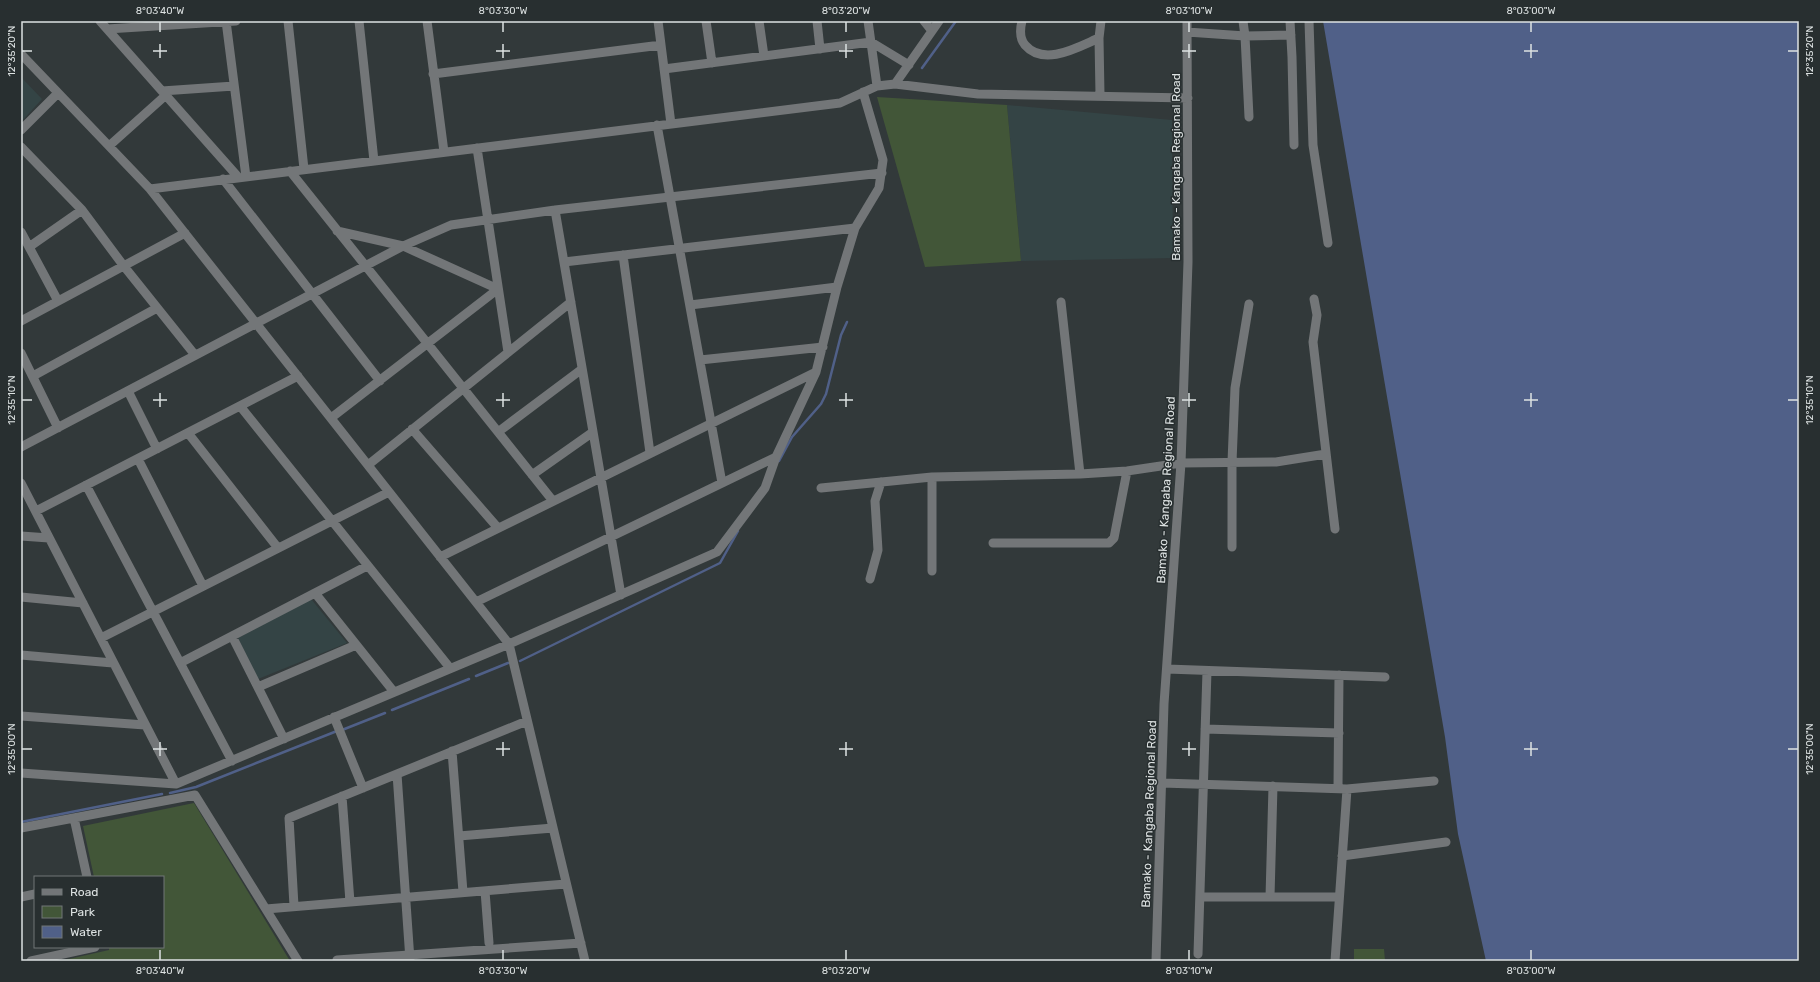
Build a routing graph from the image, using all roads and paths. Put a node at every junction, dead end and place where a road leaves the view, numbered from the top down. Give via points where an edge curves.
1 (100, 21) edge
2 (229, 21) edge
3 (288, 21) edge
4 (359, 21) edge
5 (427, 21) edge
6 (658, 21) edge
7 (706, 21) edge
8 (759, 21) edge
9 (816, 21) edge
10 (868, 21) edge
11 (924, 21) edge
12 (939, 21) edge
13 (1022, 21) edge
14 (1101, 21) edge
15 (1187, 21) edge
16 (1243, 21) edge
17 (1290, 21) edge
18 (1309, 21) edge
19 (107, 29) junction
20 (932, 31) junction
21 (1187, 32) junction
22 (1291, 35) junction
23 (1245, 36) junction
24 (1098, 38) junction
25 (871, 42) junction
26 (661, 45) junction
27 (820, 49) junction
28 (21, 54) edge
29 (764, 56) junction
30 (712, 63) junction
31 (909, 65) junction
32 (664, 69) junction
33 (433, 74) junction
34 (895, 84) junction
35 (234, 86) junction
36 (877, 86) junction
37 (864, 92) junction
38 (58, 93) junction
39 (164, 93) junction
40 (1100, 95) junction
41 (1188, 98) junction
42 (1249, 117) dead end
43 (671, 124) junction
44 (657, 125) junction
45 (21, 130) edge
46 (1294, 145) dead end
47 (109, 146) junction
48 (21, 148) edge
49 (477, 148) junction
50 (444, 152) junction
51 (374, 161) junction
52 (304, 169) junction
53 (290, 171) junction
54 (882, 173) junction
55 (242, 177) junction
56 (223, 179) junction
57 (150, 189) junction
58 (670, 196) junction
59 (82, 210) junction
60 (555, 210) junction
61 (487, 219) junction
62 (855, 228) junction
63 (337, 231) junction
64 (21, 232) edge
65 (185, 233) junction
66 (1328, 243) dead end
67 (403, 246) junction
68 (29, 247) junction
69 (679, 249) junction
70 (623, 255) junction
71 (564, 262) junction
72 (123, 265) junction
73 (366, 265) junction
74 (837, 287) junction
75 (498, 289) junction
76 (313, 293) junction
77 (1314, 299) dead end
78 (58, 301) junction
79 (571, 302) junction
80 (1061, 302) dead end
81 (1249, 304) dead end
82 (690, 305) junction
83 (157, 308) junction
84 (21, 321) edge
85 (257, 323) junction
86 (428, 344) junction
87 (823, 347) junction
88 (508, 352) junction
89 (21, 353) edge
90 (195, 355) junction
91 (700, 360) junction
92 (582, 369) junction
93 (816, 372) junction
94 (33, 376) junction
95 (298, 376) junction
96 (380, 381) junction
97 (463, 388) junction
98 (128, 391) junction
99 (240, 406) junction
100 (331, 418) junction
101 (711, 423) junction
102 (58, 428) junction
103 (412, 429) junction
104 (498, 432) junction
105 (593, 432) junction
106 (188, 433) junction
107 (21, 447) edge
108 (157, 449) junction
109 (650, 453) junction
110 (1326, 454) junction
111 (776, 457) junction
112 (138, 459) junction
113 (1232, 462) junction
114 (1181, 463) junction
115 (368, 465) junction
116 (1127, 471) junction
117 (1080, 474) junction
118 (532, 475) junction
119 (932, 477) junction
120 (600, 478) junction
121 (881, 482) junction
122 (21, 483) edge
123 (722, 483) junction
124 (86, 486) junction
125 (820, 488) dead end
126 (389, 492) junction
127 (553, 501) junction
128 (36, 511) junction
129 (332, 521) junction
130 (498, 528) junction
131 (1335, 529) dead end
132 (21, 536) edge
133 (611, 537) junction
134 (49, 538) junction
135 (993, 543) dead end
136 (1232, 547) dead end
137 (278, 548) junction
138 (440, 557) junction
139 (368, 566) junction
140 (932, 571) dead end
141 (870, 579) dead end
142 (203, 586) junction
143 (315, 593) junction
144 (621, 594) junction
145 (21, 598) edge
146 (476, 602) junction
147 (83, 603) junction
148 (153, 611) junction
149 (232, 636) junction
150 (101, 638) junction
151 (509, 644) junction
152 (356, 645) junction
153 (21, 655) edge
154 (113, 663) junction
155 (180, 663) junction
156 (450, 668) junction
157 (1166, 669) junction
158 (1207, 671) junction
159 (1339, 675) junction
160 (1385, 677) dead end
161 (258, 687) junction
162 (394, 692) junction
163 (21, 716) edge
164 (334, 717) junction
165 (527, 721) junction
166 (145, 725) junction
167 (1205, 729) junction
168 (1339, 733) junction
169 (284, 739) junction
170 (452, 751) junction
171 (232, 760) junction
172 (21, 773) edge
173 (397, 774) junction
174 (1434, 781) dead end
175 (1162, 783) junction
176 (163, 784) junction
177 (176, 784) junction
178 (1204, 784) junction
179 (1273, 786) junction
180 (363, 788) junction
181 (1342, 788) junction
182 (342, 796) junction
183 (167, 800) junction
184 (74, 818) junction
185 (21, 828) edge
186 (553, 828) junction
187 (459, 836) junction
188 (1446, 842) dead end
189 (1342, 856) junction
190 (87, 876) edge
191 (566, 884) junction
192 (486, 890) junction
193 (463, 892) junction
194 (34, 894) edge
195 (21, 897) edge
196 (406, 897) junction
197 (1200, 897) junction
198 (1270, 897) junction
199 (1339, 897) junction
200 (350, 902) junction
201 (294, 906) junction
202 (266, 908) junction
203 (489, 943) dead end
204 (581, 943) junction
205 (90, 948) edge
206 (1198, 954) dead end
207 (410, 958) edge
208 (337, 960) edge
209 (31, 961) edge
210 (298, 961) edge
211 (585, 961) edge
212 (1156, 961) edge
213 (1335, 961) edge

1 - 19 street
2 - 19 street
2 - 35 street
3 - 52 street
4 - 51 street
5 - 33 street
6 - 26 street
7 - 30 street
8 - 29 street
9 - 27 street
10 - 25 street
11 - 20 street
12 - 20 street
13 - 24 street via 1020,31 1024,44 1030,50 1039,53 1069,52
14 - 24 street
15 - 21 street, Bamako - Kangaba Regional Road
16 - 23 street
17 - 22 street
18 - 66 street via 1313,145
19 - 39 street
20 - 31 street
21 - 23 street
21 - 41 street, Bamako - Kangaba Regional Road
22 - 23 street
22 - 46 street
23 - 42 street
24 - 40 street
25 - 27 street
25 - 31 street
25 - 36 street
26 - 32 street
26 - 33 street
27 - 29 street
28 - 38 street
29 - 30 street
30 - 32 street
31 - 34 street
32 - 43 street
33 - 50 street
34 - 36 street
34 - 40 street via 978,94
35 - 39 street
35 - 55 street
36 - 37 street
37 - 43 street via 840,102
37 - 54 street via 883,160
38 - 45 street
38 - 47 street
39 - 47 street
39 - 55 street
40 - 41 street
41 - 114 street, Bamako - Kangaba Regional Road via 1188,262
43 - 44 street
44 - 49 street
44 - 58 street
47 - 57 street
48 - 59 street
49 - 50 street
49 - 61 street
50 - 51 street
51 - 52 street
52 - 53 street
53 - 55 street
53 - 63 street
54 - 58 street
54 - 62 street via 879,188
55 - 56 street
56 - 57 street
56 - 76 street
57 - 65 street
58 - 60 street
58 - 69 street
59 - 68 street
59 - 72 street
60 - 61 street
60 - 71 street
61 - 67 street via 451,225
61 - 75 street
62 - 69 street
62 - 74 street
63 - 67 street
63 - 73 street
64 - 68 street
65 - 72 street
65 - 85 street
67 - 73 street
67 - 75 street
68 - 78 street
69 - 70 street
69 - 82 street
70 - 71 street
70 - 109 street
71 - 79 street
72 - 78 street
72 - 83 street
73 - 76 street
73 - 86 street
74 - 82 street
74 - 87 street
75 - 86 street
75 - 88 street
76 - 85 street
76 - 96 street
77 - 110 street via 1318,315 1313,342
78 - 84 street
79 - 88 street
79 - 92 street
80 - 117 street
81 - 113 street via 1235,388
82 - 91 street
83 - 90 street
83 - 94 street
85 - 90 street
85 - 95 street
86 - 96 street
86 - 97 street
87 - 91 street
87 - 93 street
88 - 97 street
89 - 94 street
90 - 98 street
91 - 101 street
92 - 104 street
92 - 105 street
93 - 101 street
93 - 111 street
94 - 102 street
95 - 99 street
95 - 100 street
96 - 100 street
97 - 103 street
97 - 104 street
98 - 102 street
98 - 108 street
99 - 106 street
99 - 129 street
100 - 115 street
101 - 109 street
101 - 123 street
102 - 107 street
103 - 115 street
103 - 130 street
104 - 118 street
105 - 118 street
105 - 120 street
106 - 108 street
106 - 137 street
108 - 112 street
109 - 120 street
110 - 113 street via 1276,462
110 - 131 street
111 - 123 street
111 - 144 street via 765,488 717,552
112 - 124 street
112 - 142 street
113 - 114 street
113 - 136 street
114 - 116 street
114 - 157 street, Bamako - Kangaba Regional Road
115 - 126 street
116 - 117 street
116 - 135 street via 1114,538 1109,542
117 - 119 street
118 - 127 street
119 - 121 street
119 - 140 street
120 - 127 street
120 - 133 street
121 - 125 street
121 - 141 street via 875,501 878,550
122 - 128 street
123 - 133 street
124 - 128 street
124 - 148 street
126 - 129 street
126 - 138 street
127 - 130 street
128 - 134 street
129 - 137 street
129 - 139 street
130 - 138 street
132 - 134 street
133 - 144 street
133 - 146 street
134 - 147 street
137 - 142 street
138 - 146 street
139 - 143 street
139 - 156 street
142 - 148 street
143 - 149 street
143 - 152 street
144 - 151 street
145 - 147 street
146 - 151 street
147 - 150 street
148 - 150 street
148 - 155 street
149 - 155 street
149 - 161 street
150 - 154 street
151 - 156 street
151 - 165 street
152 - 161 street
152 - 162 street
153 - 154 street
154 - 166 street
155 - 171 street
156 - 162 street
157 - 158 street
157 - 175 street, Bamako - Kangaba Regional Road
158 - 159 street
158 - 167 street
159 - 160 street
159 - 168 street
161 - 169 street
162 - 164 street
163 - 166 street
164 - 169 street
164 - 180 street
165 - 170 street
165 - 186 street
166 - 177 street
167 - 168 street
167 - 178 street
168 - 181 street
169 - 171 street
170 - 173 street
170 - 187 street
171 - 177 street
172 - 176 street
173 - 180 street
173 - 196 street
174 - 181 street
175 - 178 street
175 - 212 street, Bamako - Kangaba Regional Road
176 - 177 street
176 - 183 street
178 - 179 street
178 - 197 street
179 - 181 street
179 - 198 street
180 - 182 street
181 - 189 street
182 - 200 street
182 - 201 street via 289,818
183 - 184 street
183 - 202 street via 195,795
184 - 185 street
184 - 190 street
186 - 187 street
186 - 191 street
187 - 193 street
188 - 189 street
189 - 199 street
191 - 192 street
191 - 204 street
192 - 193 street
192 - 203 street
193 - 196 street
194 - 195 street
196 - 200 street
196 - 207 street
197 - 198 street
197 - 206 street
198 - 199 street
199 - 213 street
200 - 201 street
201 - 202 street
202 - 210 street
204 - 207 street
204 - 211 street
205 - 209 street
207 - 208 street

